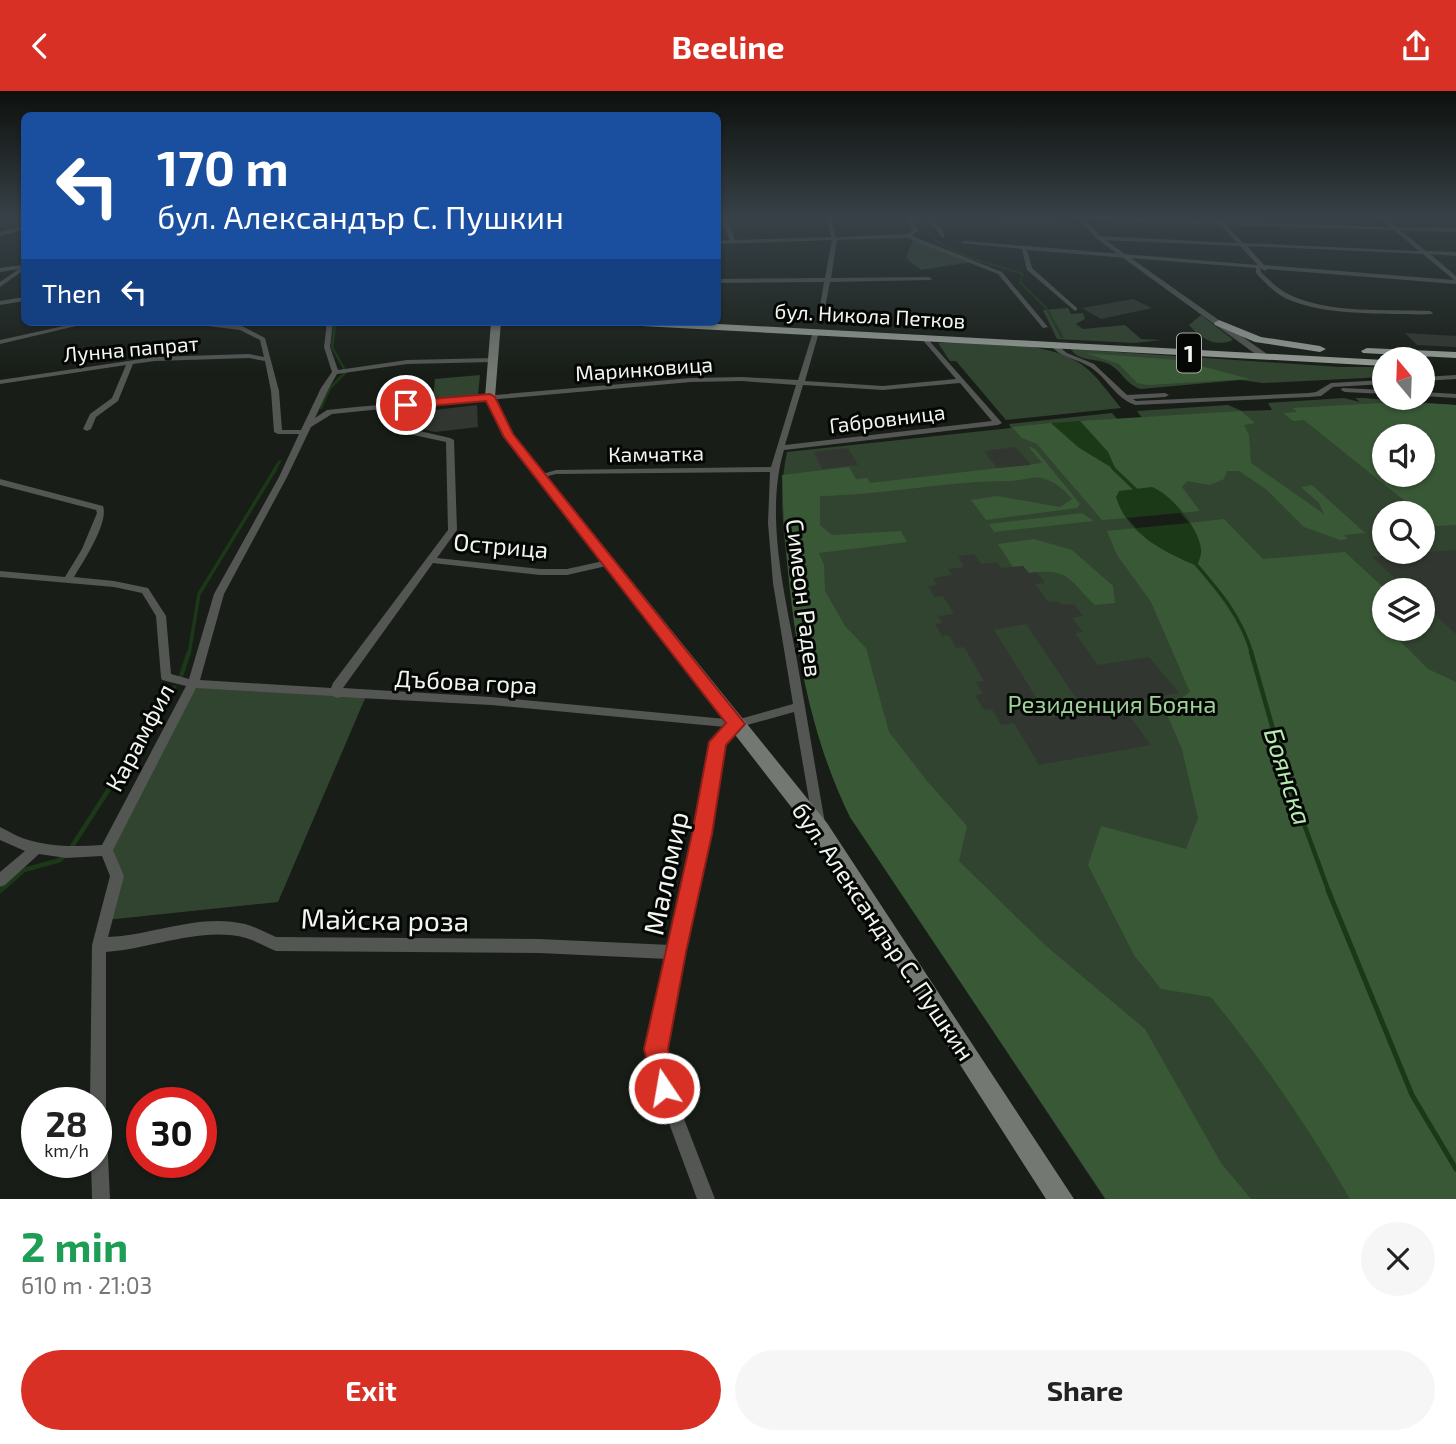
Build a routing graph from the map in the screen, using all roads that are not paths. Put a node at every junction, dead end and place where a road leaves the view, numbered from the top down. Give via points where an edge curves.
1 (21, 269) edge
2 (831, 269) edge
3 (988, 269) edge
4 (1029, 269) edge
5 (1142, 269) edge
6 (1259, 269) edge
7 (1262, 269) junction
8 (1442, 269) edge
9 (929, 279) dead end
10 (721, 281) edge
11 (830, 281) junction
12 (1456, 281) edge
13 (0, 285) edge
14 (21, 300) edge
15 (0, 303) edge
16 (1074, 309) dead end
17 (1430, 313) dead end
18 (1219, 323) junction
19 (721, 325) edge
20 (68, 326) edge
21 (225, 326) edge
22 (330, 326) edge
23 (496, 326) edge
24 (1045, 327) dead end
25 (817, 328) junction
26 (923, 337) junction
27 (0, 342) edge
28 (1053, 344) junction
29 (1115, 347) junction
30 (1250, 347) junction
31 (1323, 349) junction
32 (1456, 355) edge
33 (1264, 356) junction
34 (266, 359) junction
35 (493, 360) junction
36 (131, 362) junction
37 (1372, 362) edge
38 (1435, 365) edge
39 (1456, 366) edge
40 (335, 372) junction
41 (1456, 377) edge
42 (1435, 378) edge
43 (1442, 378) junction
44 (0, 381) edge
45 (961, 381) junction
46 (1372, 383) edge
47 (800, 384) junction
48 (1323, 389) junction
49 (1372, 391) edge
50 (1197, 394) junction
51 (1435, 394) edge
52 (1456, 395) edge
53 (490, 397) junction
54 (1124, 397) junction
55 (1204, 400) junction
56 (406, 405) junction
57 (330, 412) junction
58 (312, 414) junction
59 (87, 429) dead end
60 (304, 429) junction
61 (780, 448) junction
62 (774, 469) junction
63 (540, 476) junction
64 (0, 482) edge
65 (430, 560) junction
66 (608, 563) junction
67 (0, 574) edge
68 (68, 579) junction
69 (193, 684) junction
70 (337, 694) junction
71 (798, 707) junction
72 (736, 724) junction
73 (820, 829) junction
74 (0, 833) edge
75 (38, 847) junction
76 (106, 850) junction
77 (0, 881) edge
78 (99, 946) junction
79 (675, 952) junction
80 (102, 1199) edge
81 (706, 1199) edge
82 (1061, 1199) edge

1 - 13 street
2 - 11 street, Симеон Радев
3 - 24 street via 999,273
4 - 16 street
5 - 18 street
6 - 7 street
7 - 12 street
7 - 17 street via 1276,290 1297,301
8 - 12 street
9 - 11 street
10 - 11 street
11 - 25 street, Симеон Радев
14 - 15 street
18 - 30 street
18 - 31 highway via 1258,340
19 - 25 highway, бул. Никола Петков / 1
20 - 27 street
21 - 34 street via 242,328 263,339
22 - 40 street via 327,347
23 - 35 main road, бул. Александър С. Пушкин
25 - 26 highway, бул. Никола Петков / 1
25 - 47 street, Симеон Радев
26 - 28 highway, бул. Никола Петков / 1
26 - 45 street
28 - 29 highway, бул. Никола Петков / 1
28 - 54 street via 1062,353 1093,366
29 - 30 highway, бул. Никола Петков / 1
29 - 33 highway, бул. Никола Петков / 1
30 - 31 highway, 1
30 - 33 street
31 - 32 highway, 1
33 - 37 highway, 1
34 - 36 street, Лунна папрат via 249,355
34 - 60 street via 275,391 278,432
35 - 40 street via 407,362
35 - 53 main road, бул. Александър С. Пушкин
36 - 44 street, Лунна папрат
36 - 59 street via 115,398 90,419
38 - 39 highway
40 - 58 street, Карамфил
41 - 43 street
42 - 43 street
43 - 52 street via 1442,384
45 - 47 street, Маринковица via 883,388
45 - 61 street, Габровница via 998,423
46 - 48 street
47 - 53 street, Маринковица via 703,380
47 - 61 street, Симеон Радев
48 - 49 street
48 - 50 street
48 - 55 street via 1309,395
50 - 54 street
50 - 55 street via 1207,397
51 - 52 street
53 - 56 street, Маринковица
53 - 63 main road, бул. Александър С. Пушкин via 508,435
54 - 55 street via 1135,403
56 - 57 street, Маринковица
56 - 65 street via 407,431 450,440 453,530
57 - 58 street, Маринковица
57 - 60 street, Маринковица
58 - 60 street, Карамфил
60 - 69 street, Карамфил via 219,594
61 - 62 street, Симеон Радев
62 - 63 street, Камчатка via 556,472
62 - 71 street, Симеон Радев via 776,571
63 - 66 main road, бул. Александър С. Пушкин
64 - 68 street via 100,508 87,549
65 - 66 street, Острица via 540,572 567,572
65 - 70 street via 337,686
66 - 72 main road, бул. Александър С. Пушкин
67 - 68 street
68 - 69 street via 145,590 161,616 166,677
69 - 70 street, Дъбова гора
69 - 76 street, Карамфил
70 - 72 street, Дъбова гора via 491,701
71 - 72 street, Симеон Радев
71 - 73 street, Симеон Радев
72 - 73 main road, бул. Александър С. Пушкин
72 - 79 street, Маломир via 718,742
73 - 82 main road, бул. Александър С. Пушкин
74 - 75 street
75 - 76 street via 79,853
75 - 77 street
76 - 78 street via 117,876
78 - 79 street, Майска роза via 212,929 244,931 275,944
78 - 80 street
79 - 81 street, Маломир via 656,1049 664,1088

